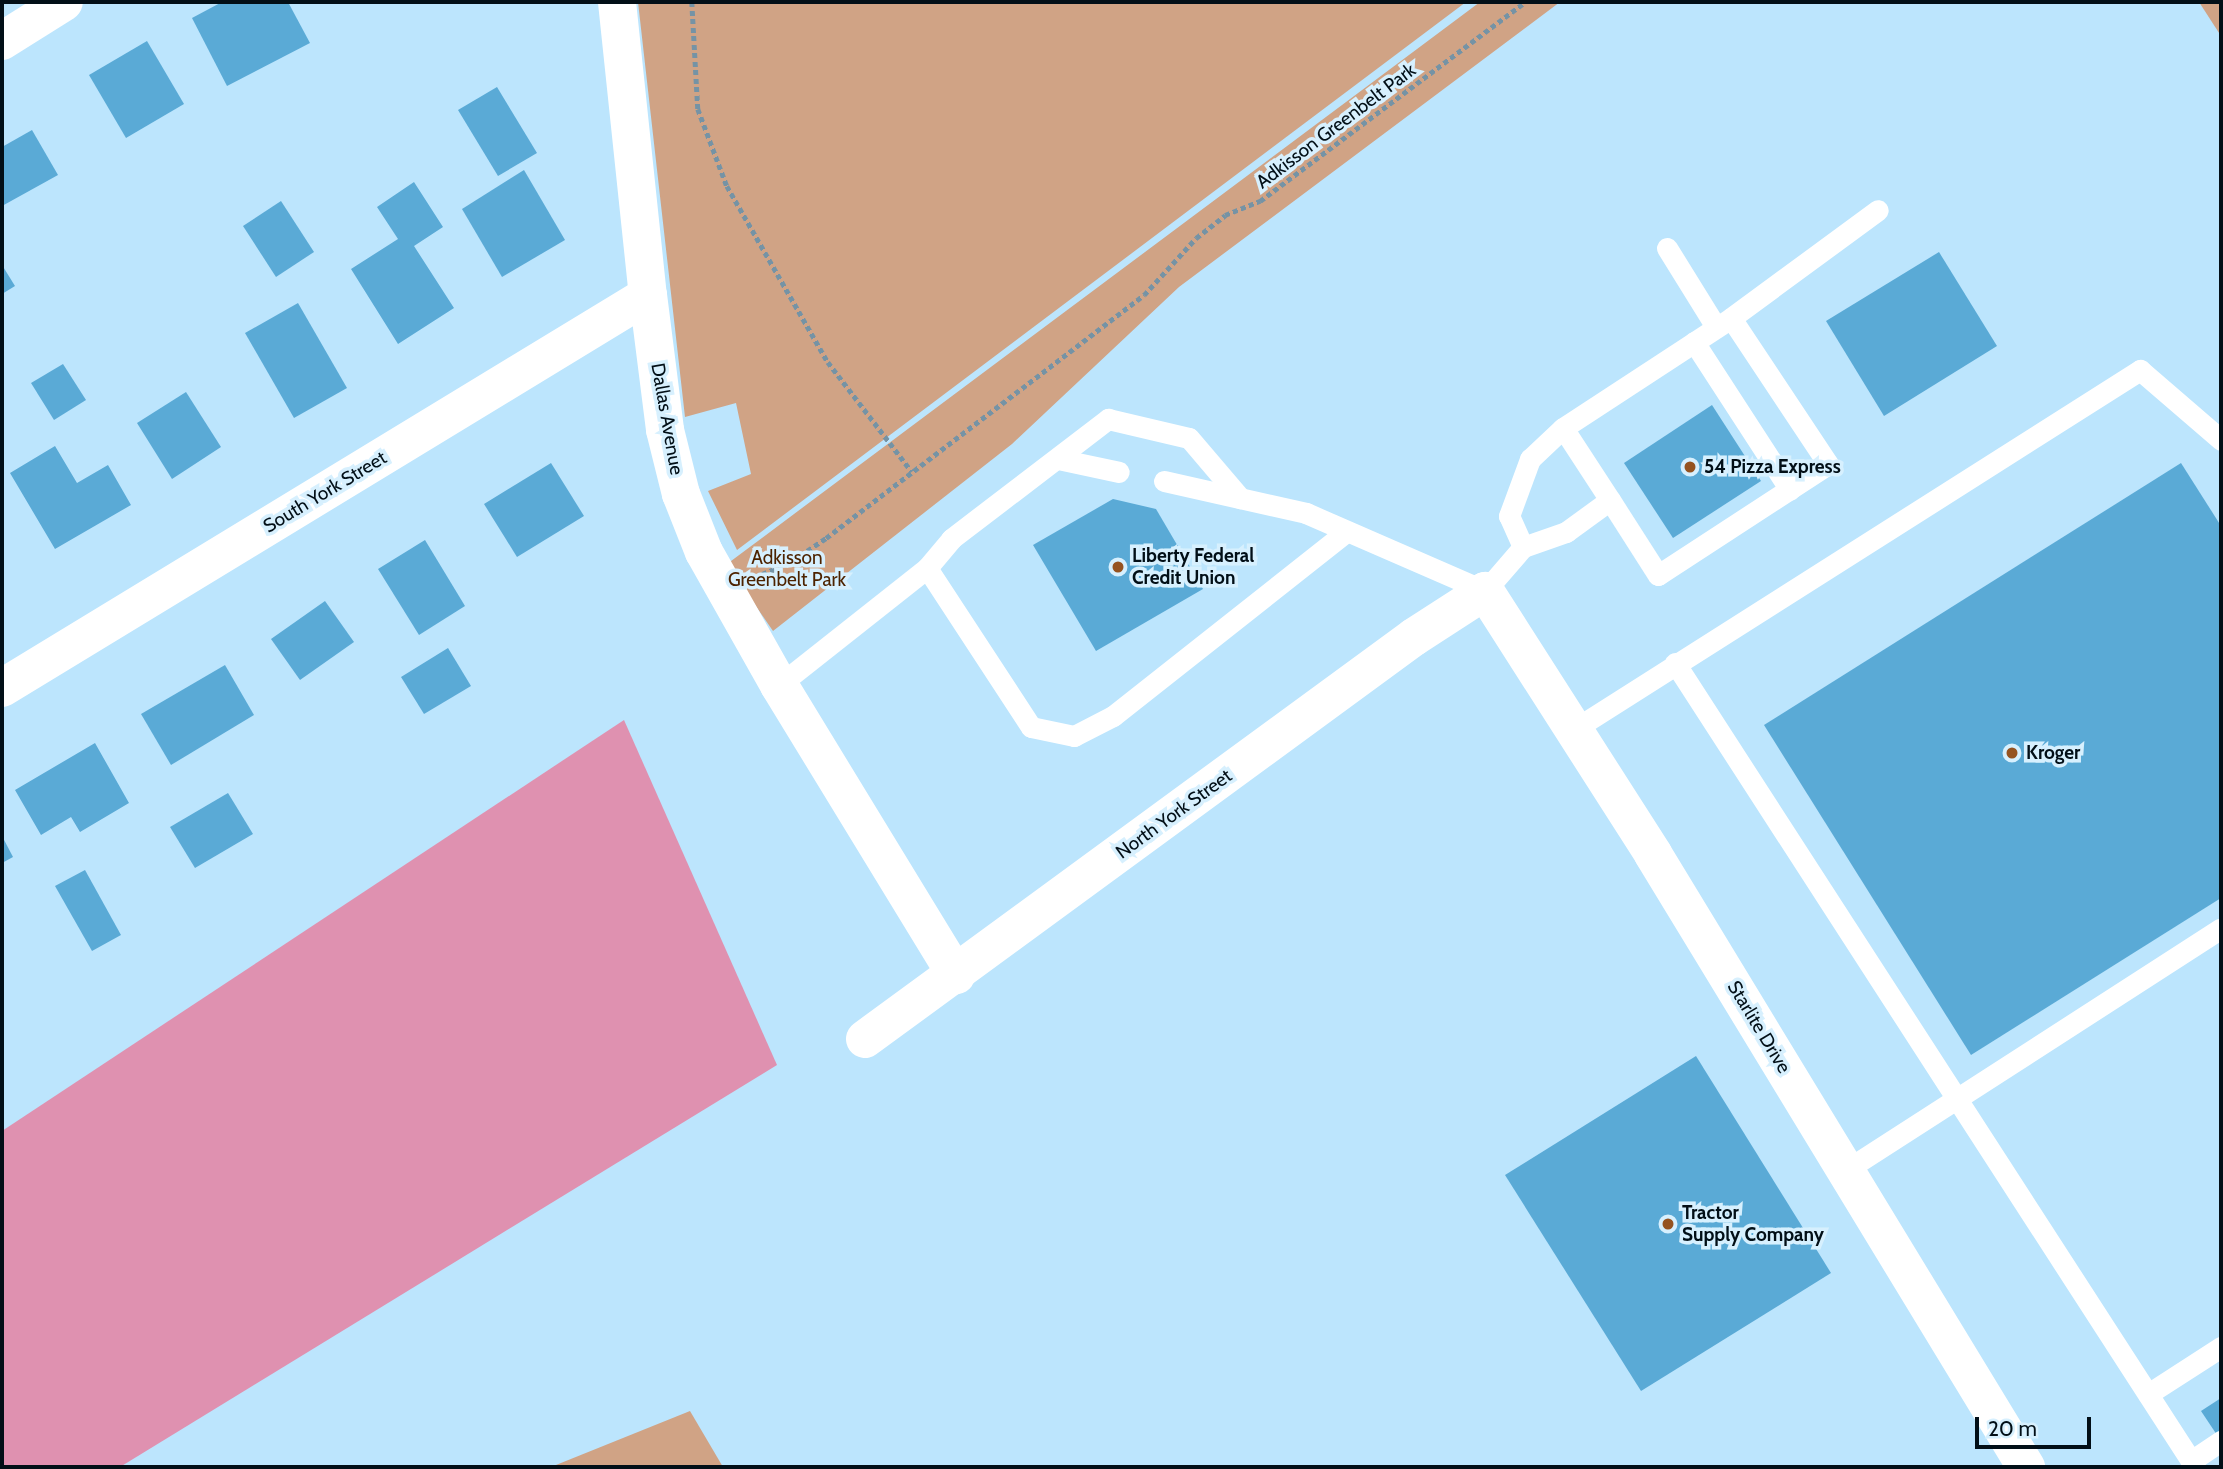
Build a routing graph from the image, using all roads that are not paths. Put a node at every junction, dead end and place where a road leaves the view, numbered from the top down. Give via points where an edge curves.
1 (64, 2) edge
2 (617, 2) edge
3 (2, 41) edge
4 (1878, 210) dead end
5 (1667, 248) dead end
6 (648, 295) junction
7 (1724, 322) junction
8 (1694, 342) junction
9 (1563, 428) junction
10 (2221, 440) edge
11 (1058, 459) junction
12 (1119, 472) dead end
13 (1164, 481) dead end
14 (1790, 490) junction
15 (1240, 499) junction
16 (1610, 500) junction
17 (1347, 531) junction
18 (1523, 547) junction
19 (927, 568) junction
20 (1485, 591) junction
21 (1675, 663) junction
22 (779, 685) junction
23 (2, 688) edge
24 (1573, 730) junction
25 (2221, 928) edge
26 (956, 975) junction
27 (865, 1039) dead end
28 (1957, 1098) junction
29 (1846, 1170) junction
30 (2221, 1347) edge
31 (2148, 1394) junction
32 (2221, 1441) edge
33 (2193, 1464) edge
34 (2026, 1467) edge

1 - 3 street
2 - 6 street, Dallas Avenue
4 - 7 lane
5 - 7 lane
6 - 22 street, Dallas Avenue via 665,430 681,494 704,552
6 - 23 street, South York Street
7 - 8 lane
7 - 14 lane via 1828,464
8 - 9 lane
8 - 14 lane
9 - 16 lane
9 - 18 lane via 1530,459 1509,516
10 - 21 lane via 2140,370
11 - 12 lane
11 - 15 lane via 1108,419 1189,438
11 - 19 lane via 951,539
13 - 15 lane
14 - 16 lane via 1658,575
15 - 17 lane via 1306,513
16 - 18 lane via 1566,532
17 - 19 lane via 1113,716 1074,736 1031,727
17 - 20 lane
18 - 20 lane
19 - 22 lane
20 - 24 street, Starlite Drive
20 - 26 street, North York Street via 1414,637
21 - 24 lane
21 - 28 lane
22 - 26 street, Dallas Avenue
24 - 29 street, Starlite Drive
25 - 28 lane
26 - 27 street, North York Street
28 - 29 lane
28 - 31 lane
29 - 34 street, Starlite Drive
30 - 31 lane
31 - 33 lane
32 - 33 lane

